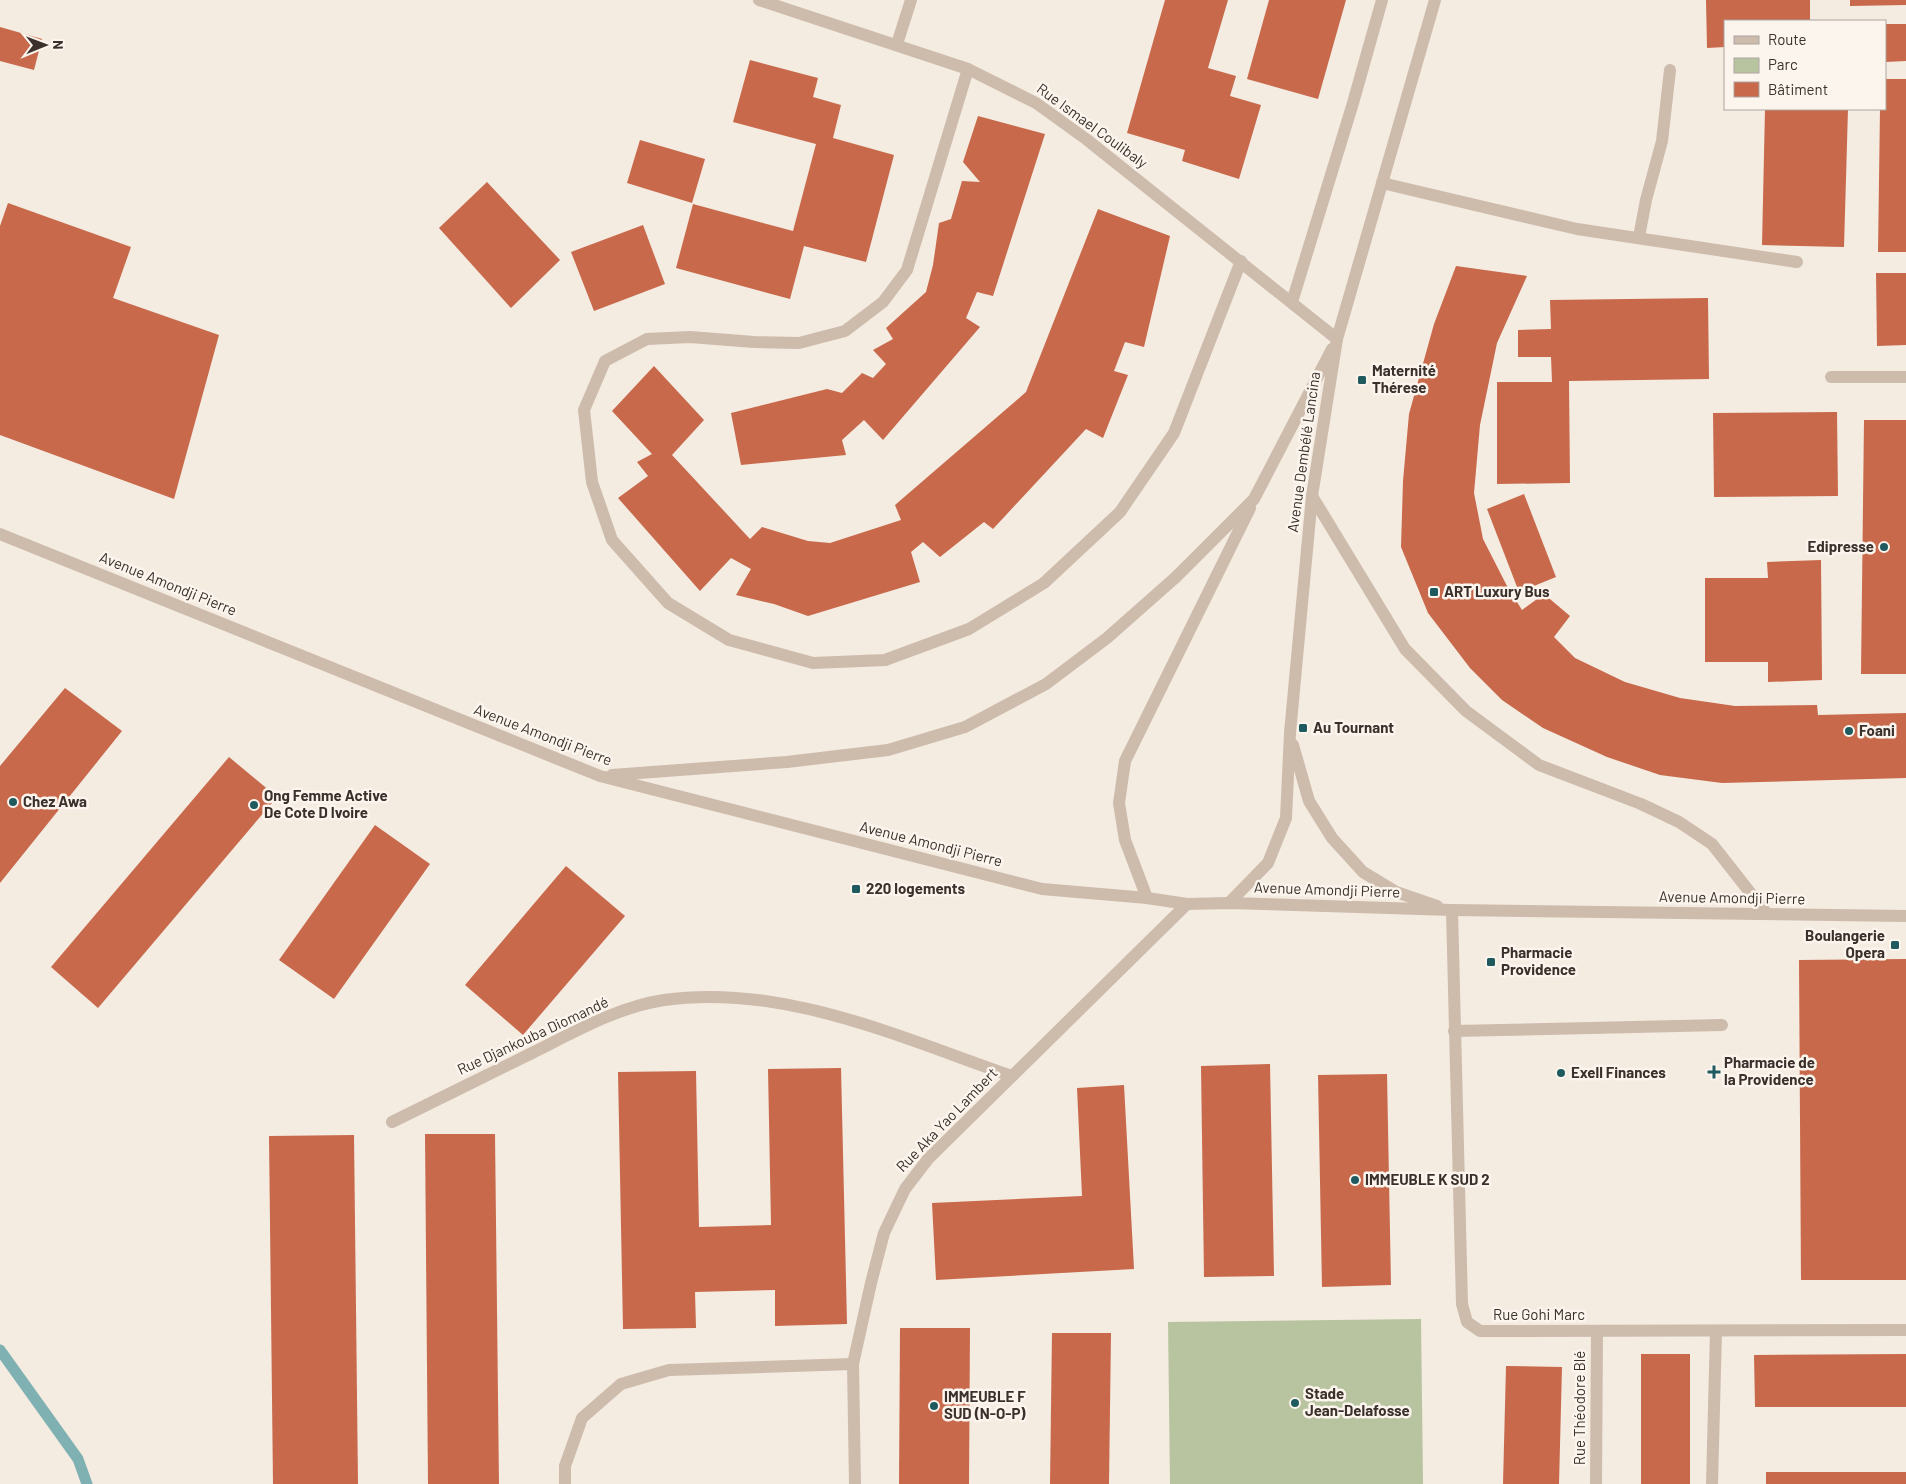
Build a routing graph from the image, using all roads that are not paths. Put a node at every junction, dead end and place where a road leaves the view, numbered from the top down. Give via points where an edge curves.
1 (759, 0) edge
2 (911, 0) edge
3 (1382, 0) edge
4 (1435, 0) edge
5 (897, 44) junction
6 (968, 69) junction
7 (1670, 70) dead end
8 (1382, 183) junction
9 (1639, 238) junction
10 (1241, 261) junction
11 (1797, 262) dead end
12 (1292, 302) junction
13 (1337, 339) junction
14 (1831, 377) dead end
15 (1906, 377) edge
16 (1312, 496) junction
17 (1254, 499) junction
18 (0, 534) edge
19 (1290, 733) junction
20 (600, 776) junction
21 (1147, 898) junction
22 (1229, 903) junction
23 (1187, 904) junction
24 (1452, 910) junction
25 (1767, 914) junction
26 (1906, 916) edge
27 (1722, 1025) dead end
28 (1454, 1031) junction
29 (1012, 1076) junction
30 (392, 1122) dead end
31 (1906, 1330) edge
32 (1597, 1331) junction
33 (1716, 1331) junction
34 (853, 1364) junction
35 (564, 1484) edge
36 (855, 1484) edge
37 (1596, 1484) edge
38 (1712, 1484) edge

1 - 5 street, Rue Ismael Coulibaly
2 - 5 street
3 - 12 street
4 - 8 street, Avenue Dembélé Lancina
5 - 6 street, Rue Ismael Coulibaly
6 - 10 street, Rue Ismael Coulibaly via 1036,103
6 - 10 street via 907,270 884,302 845,331 799,343 690,337 647,339 605,361 584,410 592,482 612,540 668,603 729,640 813,663 885,660 969,629 1044,583 1120,512 1174,434
7 - 9 street via 1662,141
8 - 9 street via 1577,228
8 - 13 street, Avenue Dembélé Lancina
9 - 11 street
10 - 12 street, Rue Ismael Coulibaly
12 - 13 street, Rue Ismael Coulibaly
13 - 16 street, Avenue Dembélé Lancina
13 - 17 street
14 - 15 street
16 - 19 street, Avenue Dembélé Lancina
16 - 25 street via 1404,649 1466,711 1539,765 1641,804 1679,822 1712,844
17 - 20 street via 1176,577 1108,638 1046,684 965,726 888,750 787,762
17 - 21 street via 1125,761 1119,803 1125,840
18 - 20 street, Avenue Amondji Pierre
19 - 22 street, Avenue Dembélé Lancina via 1286,818 1268,863
19 - 24 street via 1309,801 1332,838 1363,872 1396,892
20 - 21 street, Avenue Amondji Pierre via 1042,889
21 - 23 street, Avenue Amondji Pierre
22 - 23 street, Avenue Amondji Pierre
22 - 24 street, Avenue Amondji Pierre
23 - 29 street, Rue Aka Yao Lambert
24 - 25 street, Avenue Amondji Pierre
24 - 28 street, Rue Gohi Marc
25 - 26 street, Avenue Amondji Pierre
27 - 28 street
28 - 32 street, Rue Gohi Marc via 1462,1304 1467,1322 1480,1331
29 - 30 street, Rue Djankouba Diomandé via 841,1017 719,996 663,1000 604,1017
29 - 34 street, Rue Aka Yao Lambert via 928,1159 905,1189 884,1233
31 - 33 street, Rue Gohi Marc
32 - 33 street, Rue Gohi Marc
32 - 37 street, Rue Théodore Blé
33 - 38 street
34 - 35 street via 669,1370 620,1384 582,1418 565,1466
34 - 36 street, Rue Aka Yao Lambert

